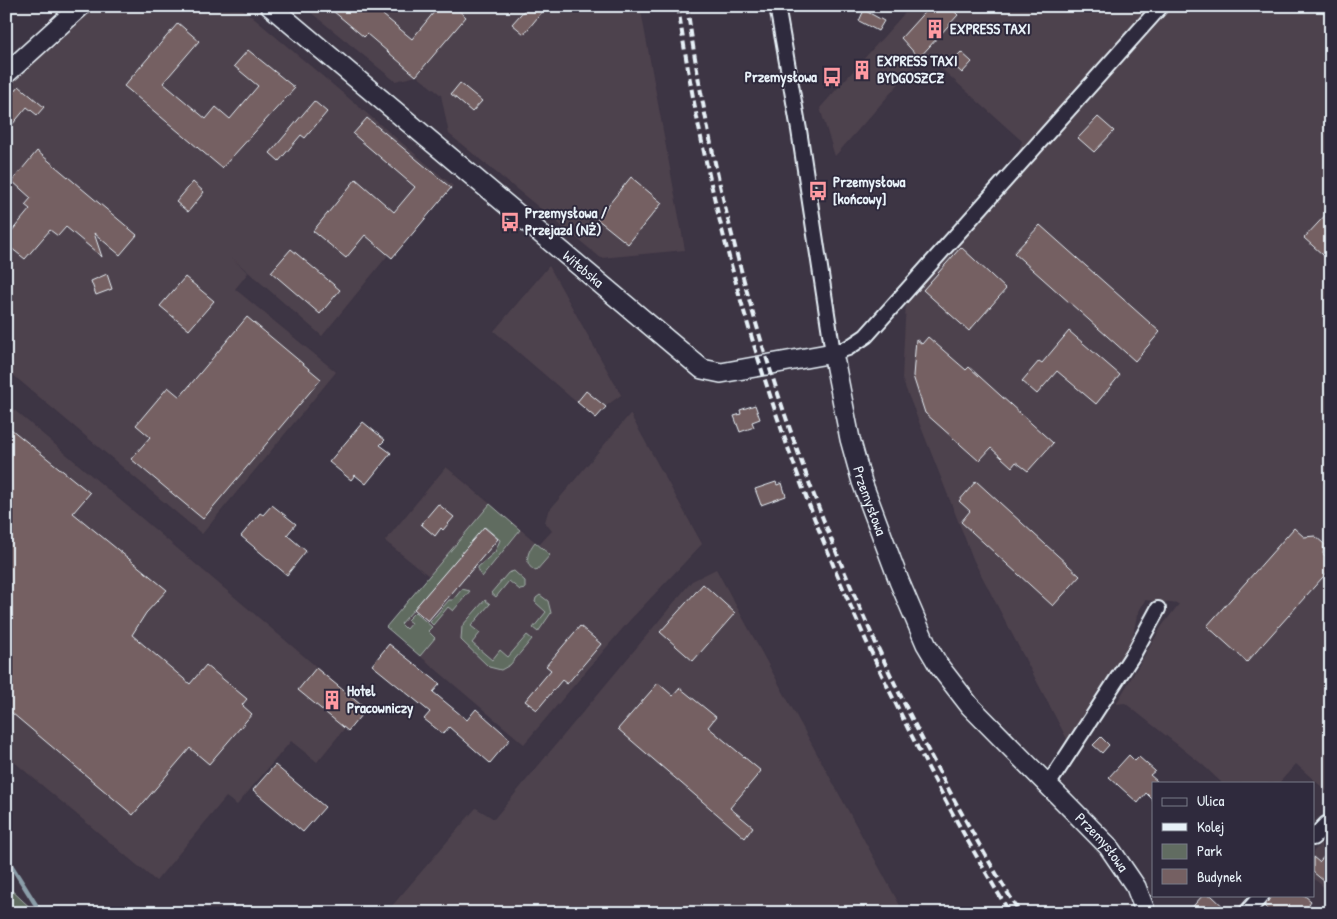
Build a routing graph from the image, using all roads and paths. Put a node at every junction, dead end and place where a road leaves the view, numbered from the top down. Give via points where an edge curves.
1 (80, 6) edge
2 (270, 6) edge
3 (777, 6) edge
4 (1162, 6) edge
5 (6, 74) edge
6 (833, 353) junction
7 (1158, 609) dead end
8 (1048, 785) junction
9 (1326, 824) dead end
10 (1314, 837) edge
11 (1261, 896) edge
12 (1146, 913) edge
13 (1246, 913) edge

1 - 5 street
2 - 6 street, Witebska via 702,368 721,373
3 - 6 street, Przemysłowa
4 - 6 street via 866,336
6 - 8 street, Przemysłowa via 862,482 926,644 970,706
7 - 8 street via 1134,653
8 - 12 street, Przemysłowa via 1108,846 1136,887
9 - 10 street
11 - 13 street

